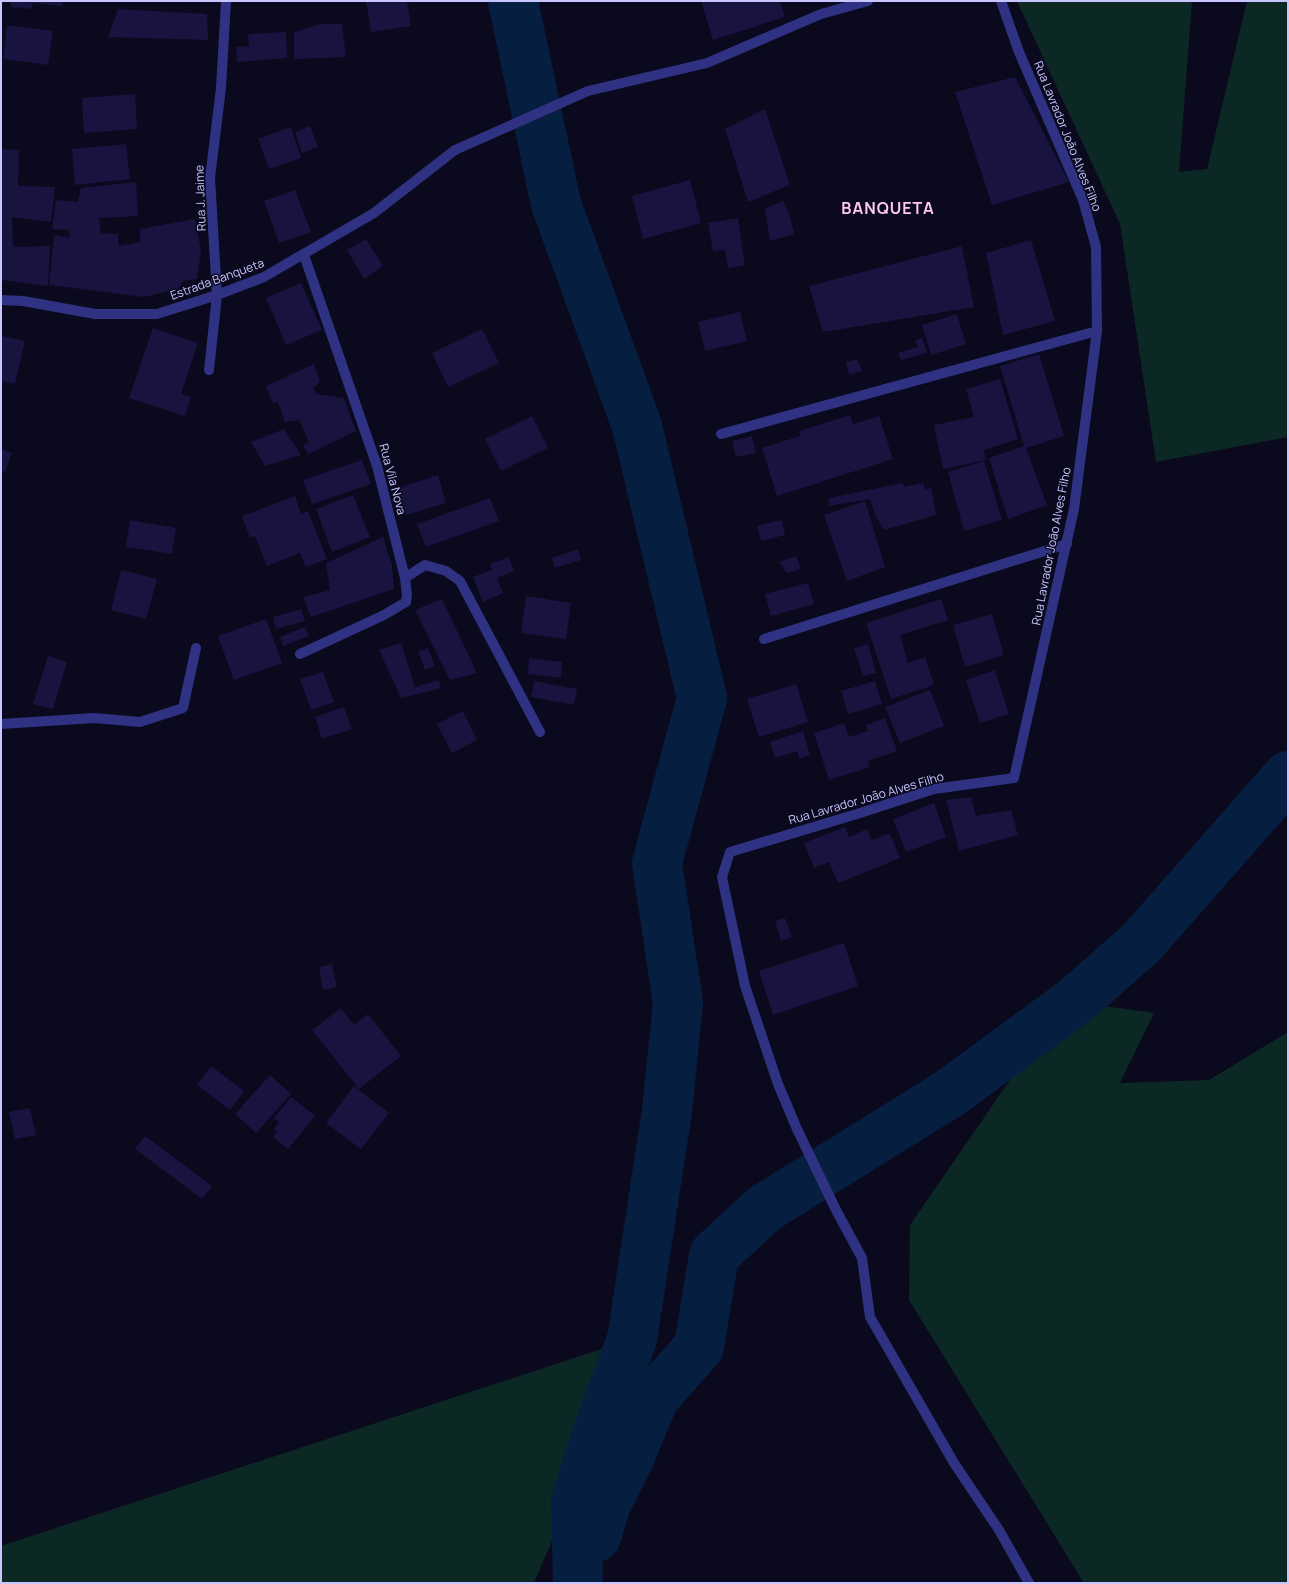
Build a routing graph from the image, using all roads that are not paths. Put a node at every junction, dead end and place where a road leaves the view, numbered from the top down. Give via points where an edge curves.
1 (226, 1) edge
2 (868, 1) edge
3 (1001, 1) edge
4 (304, 255) junction
5 (217, 295) junction
6 (1, 300) edge
7 (1097, 331) junction
8 (209, 370) dead end
9 (721, 434) dead end
10 (1067, 544) junction
11 (405, 578) junction
12 (764, 639) dead end
13 (196, 648) dead end
14 (300, 654) dead end
15 (1, 724) edge
16 (540, 732) dead end
17 (1029, 1583) edge

1 - 5 street, Rua J. Jaime via 221,88 210,178
2 - 4 street, Estrada Banqueta via 821,14 707,63 588,92 455,150 374,213
3 - 7 street, Rua Lavrador João Alves Filho via 1019,52 1083,200 1096,248
4 - 5 street, Estrada Banqueta via 264,277
4 - 11 street, Rua Vila Nova via 378,466
5 - 6 street, Estrada Banqueta via 157,314 95,314 23,301
5 - 8 street, Rua J. Jaime
7 - 9 street
7 - 10 street, Rua Lavrador João Alves Filho via 1080,470
10 - 12 street
10 - 17 street, Rua Lavrador João Alves Filho via 1014,778 934,789 730,852 722,877 745,986 778,1084 797,1129 862,1258 870,1317 954,1463 999,1530
11 - 14 street, Rua Vila Nova via 406,602 384,616
11 - 16 street via 425,565 446,571 460,582
13 - 15 street via 183,708 140,722 94,718

